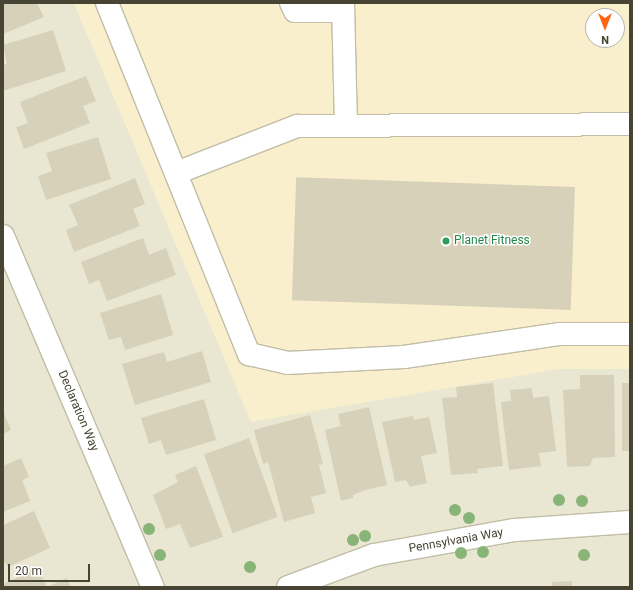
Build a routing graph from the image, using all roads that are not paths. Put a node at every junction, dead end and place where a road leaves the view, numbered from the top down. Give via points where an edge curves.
1 (107, 3) edge
2 (291, 3) edge
3 (343, 7) edge
4 (630, 124) edge
5 (346, 126) junction
6 (176, 173) junction
7 (3, 236) edge
8 (630, 334) edge
9 (630, 522) edge
10 (153, 587) edge
11 (288, 587) edge

1 - 6 street
2 - 3 street via 295,12
3 - 5 street
4 - 5 street
5 - 6 street via 297,126
6 - 8 street via 249,354 287,363 404,357 560,334
7 - 10 street, Declaration Way
9 - 11 street, Pennsylvania Way via 515,530 374,555

